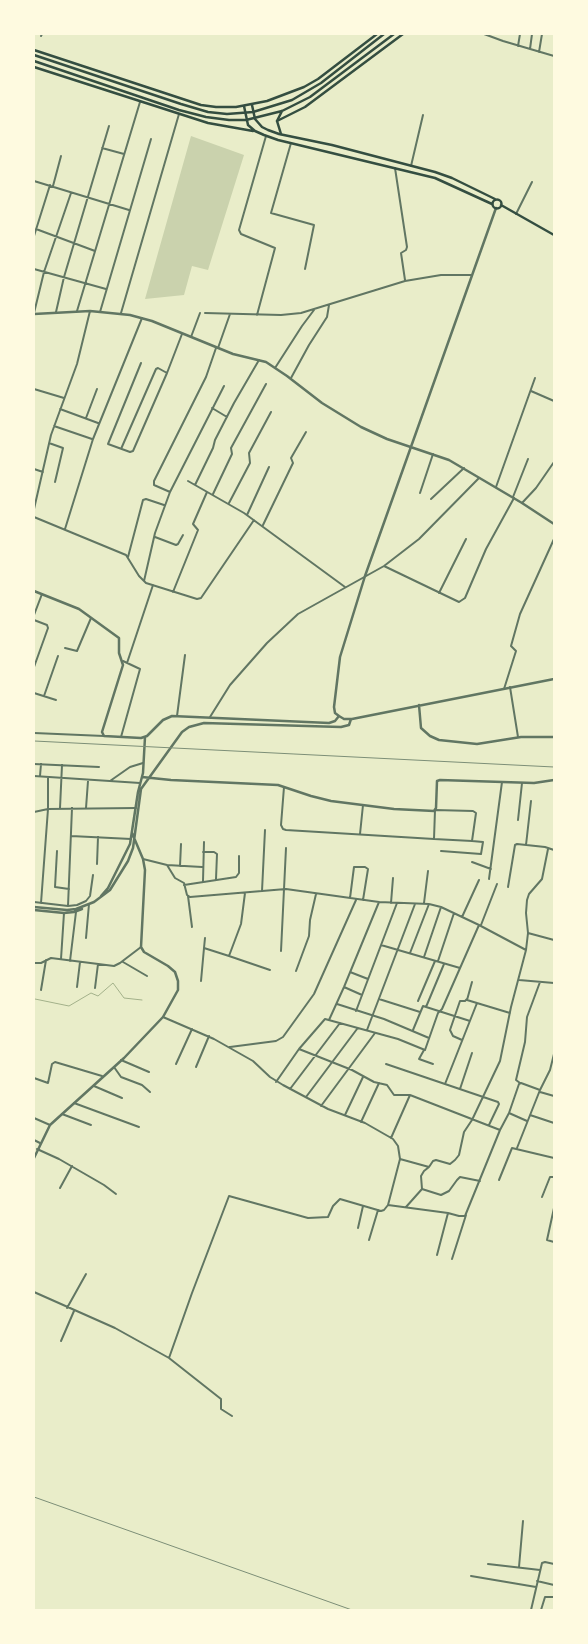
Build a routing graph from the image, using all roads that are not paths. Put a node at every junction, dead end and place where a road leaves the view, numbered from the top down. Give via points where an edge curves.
1 (376, 34) edge
2 (384, 34) edge
3 (394, 34) edge
4 (402, 34) edge
5 (485, 34) edge
6 (520, 34) edge
7 (532, 34) edge
8 (542, 34) edge
9 (518, 46) junction
10 (530, 49) junction
11 (34, 50) edge
12 (539, 52) junction
13 (34, 55) edge
14 (554, 56) edge
15 (34, 61) edge
16 (34, 67) edge
17 (140, 102) junction
18 (252, 105) junction
19 (244, 106) junction
20 (282, 111) junction
21 (253, 112) junction
22 (245, 113) junction
23 (179, 114) junction
24 (423, 115) dead end
25 (255, 119) junction
26 (246, 120) junction
27 (277, 122) junction
28 (109, 126) dead end
29 (255, 131) junction
30 (281, 134) junction
31 (266, 136) junction
32 (150, 139) dead end
33 (291, 143) junction
34 (102, 148) junction
35 (355, 151) junction
36 (124, 154) junction
37 (61, 156) dead end
38 (353, 158) junction
39 (411, 166) junction
40 (395, 168) junction
41 (34, 181) edge
42 (532, 182) dead end
43 (51, 186) junction
44 (72, 193) junction
45 (88, 198) junction
46 (495, 199) junction
47 (108, 204) junction
48 (492, 204) junction
49 (501, 205) junction
50 (496, 208) junction
51 (129, 210) junction
52 (516, 214) junction
53 (36, 229) junction
54 (34, 236) edge
55 (56, 236) junction
56 (554, 236) edge
57 (75, 243) junction
58 (95, 250) junction
59 (34, 269) edge
60 (305, 269) dead end
61 (44, 272) junction
62 (472, 275) junction
63 (64, 278) junction
64 (405, 281) junction
65 (86, 284) junction
66 (106, 289) junction
67 (329, 305) junction
68 (314, 310) junction
69 (90, 311) junction
70 (56, 312) junction
71 (77, 312) junction
72 (100, 312) junction
73 (200, 312) dead end
74 (120, 313) junction
75 (204, 313) dead end
76 (34, 314) edge
77 (230, 314) junction
78 (257, 314) junction
79 (142, 318) junction
80 (182, 333) junction
81 (191, 337) junction
82 (217, 348) junction
83 (259, 360) junction
84 (141, 363) dead end
85 (275, 368) junction
86 (167, 373) junction
87 (291, 378) junction
88 (535, 378) dead end
89 (266, 384) dead end
90 (224, 386) dead end
91 (34, 389) edge
92 (98, 389) dead end
93 (531, 391) junction
94 (64, 398) junction
95 (554, 400) edge
96 (212, 408) junction
97 (60, 409) junction
98 (271, 412) dead end
99 (227, 417) junction
100 (86, 418) junction
101 (99, 424) junction
102 (54, 426) junction
103 (306, 432) dead end
104 (93, 439) junction
105 (49, 443) junction
106 (410, 447) junction
107 (121, 449) junction
108 (433, 454) junction
109 (528, 459) dead end
110 (554, 462) edge
111 (270, 466) dead end
112 (464, 468) junction
113 (34, 469) edge
114 (43, 472) junction
115 (480, 478) junction
116 (188, 481) dead end
117 (55, 482) dead end
118 (195, 485) junction
119 (496, 487) junction
120 (208, 491) junction
121 (170, 492) junction
122 (420, 493) dead end
123 (213, 494) junction
124 (513, 497) junction
125 (431, 499) dead end
126 (229, 503) junction
127 (522, 503) junction
128 (164, 505) junction
129 (34, 508) edge
130 (247, 515) junction
131 (34, 517) edge
132 (254, 520) junction
133 (554, 524) edge
134 (263, 525) junction
135 (65, 530) junction
136 (183, 535) dead end
137 (155, 537) junction
138 (466, 539) dead end
139 (554, 539) edge
140 (128, 557) junction
141 (384, 566) junction
142 (365, 576) junction
143 (144, 582) junction
144 (153, 586) junction
145 (345, 587) junction
146 (34, 591) edge
147 (173, 592) junction
148 (438, 593) junction
149 (42, 594) junction
150 (34, 615) edge
151 (90, 618) junction
152 (34, 620) edge
153 (65, 648) dead end
154 (58, 656) dead end
155 (185, 656) dead end
156 (123, 661) junction
157 (127, 663) junction
158 (34, 667) edge
159 (554, 679) edge
160 (510, 687) junction
161 (504, 689) junction
162 (34, 693) edge
163 (44, 696) junction
164 (56, 700) dead end
165 (419, 705) junction
166 (178, 716) junction
167 (339, 716) junction
168 (210, 717) junction
169 (352, 719) junction
170 (34, 733) edge
171 (104, 736) junction
172 (121, 737) junction
173 (144, 737) junction
174 (518, 737) junction
175 (554, 737) edge
176 (144, 763) junction
177 (34, 764) edge
178 (41, 764) junction
179 (62, 765) junction
180 (99, 767) dead end
181 (34, 776) edge
182 (40, 776) junction
183 (48, 777) junction
184 (142, 777) junction
185 (61, 778) junction
186 (88, 780) junction
187 (554, 780) edge
188 (110, 781) junction
189 (502, 782) junction
190 (522, 782) junction
191 (140, 783) junction
192 (284, 786) junction
193 (531, 801) dead end
194 (362, 805) junction
195 (72, 808) junction
196 (86, 808) junction
197 (136, 808) junction
198 (48, 809) junction
199 (60, 809) junction
200 (436, 810) junction
201 (34, 812) edge
202 (518, 820) dead end
203 (265, 830) dead end
204 (132, 833) junction
205 (360, 834) junction
206 (71, 836) junction
207 (98, 837) junction
208 (131, 839) junction
209 (434, 839) junction
210 (472, 841) junction
211 (204, 842) dead end
212 (181, 844) dead end
213 (526, 845) junction
214 (286, 848) dead end
215 (548, 849) junction
216 (554, 850) edge
217 (57, 851) dead end
218 (440, 851) dead end
219 (203, 852) junction
220 (239, 856) dead end
221 (143, 859) junction
222 (472, 862) dead end
223 (97, 864) dead end
224 (167, 865) junction
225 (180, 866) junction
226 (203, 867) junction
227 (492, 869) junction
228 (428, 871) dead end
229 (93, 875) dead end
230 (393, 878) dead end
231 (216, 879) junction
232 (489, 879) dead end
233 (479, 880) dead end
234 (202, 881) junction
235 (497, 884) dead end
236 (184, 885) junction
237 (508, 887) dead end
238 (69, 889) junction
239 (284, 890) junction
240 (262, 891) junction
241 (244, 893) junction
242 (316, 894) junction
243 (188, 896) junction
244 (350, 898) junction
245 (356, 899) junction
246 (363, 900) junction
247 (34, 902) edge
248 (379, 902) junction
249 (41, 903) junction
250 (391, 903) junction
251 (397, 903) junction
252 (415, 903) junction
253 (424, 903) junction
254 (89, 904) junction
255 (428, 904) junction
256 (68, 906) junction
257 (441, 907) junction
258 (34, 909) edge
259 (76, 912) junction
260 (64, 913) junction
261 (454, 913) junction
262 (462, 917) junction
263 (480, 925) junction
264 (192, 927) dead end
265 (528, 934) junction
266 (86, 938) dead end
267 (205, 938) dead end
268 (554, 940) edge
269 (381, 945) junction
270 (141, 947) junction
271 (204, 948) junction
272 (398, 950) junction
273 (526, 950) junction
274 (281, 951) dead end
275 (410, 953) junction
276 (229, 956) junction
277 (424, 958) junction
278 (46, 960) junction
279 (61, 960) junction
280 (70, 961) junction
281 (436, 961) junction
282 (80, 962) junction
283 (123, 962) junction
284 (34, 963) edge
285 (98, 964) junction
286 (444, 964) junction
287 (460, 968) junction
288 (270, 970) dead end
289 (296, 971) dead end
290 (350, 972) junction
291 (147, 976) dead end
292 (368, 979) junction
293 (518, 980) junction
294 (201, 981) dead end
295 (472, 982) dead end
296 (540, 982) junction
297 (554, 983) edge
298 (76, 987) dead end
299 (344, 987) junction
300 (95, 988) dead end
301 (41, 990) dead end
302 (362, 995) junction
303 (379, 999) junction
304 (467, 999) junction
305 (418, 1001) dead end
306 (336, 1004) junction
307 (477, 1004) junction
308 (426, 1007) junction
309 (356, 1011) junction
310 (420, 1012) junction
311 (438, 1012) junction
312 (510, 1013) junction
313 (373, 1016) junction
314 (163, 1017) junction
315 (454, 1017) junction
316 (329, 1020) junction
317 (470, 1021) junction
318 (340, 1023) junction
319 (358, 1028) junction
320 (192, 1029) junction
321 (367, 1030) junction
322 (412, 1031) junction
323 (375, 1032) junction
324 (209, 1036) junction
325 (429, 1038) junction
326 (462, 1040) junction
327 (230, 1047) junction
328 (299, 1049) junction
329 (424, 1050) junction
330 (472, 1053) dead end
331 (554, 1054) edge
332 (315, 1056) junction
333 (121, 1060) junction
334 (331, 1063) junction
335 (176, 1064) dead end
336 (386, 1064) dead end
337 (433, 1064) dead end
338 (114, 1067) junction
339 (196, 1067) dead end
340 (349, 1070) junction
341 (149, 1072) dead end
342 (363, 1076) junction
343 (103, 1077) junction
344 (34, 1078) edge
345 (276, 1082) junction
346 (379, 1083) junction
347 (520, 1083) junction
348 (445, 1084) junction
349 (94, 1086) junction
350 (290, 1089) junction
351 (460, 1089) junction
352 (539, 1091) junction
353 (150, 1092) dead end
354 (410, 1095) junction
355 (484, 1096) junction
356 (554, 1096) edge
357 (306, 1097) junction
358 (122, 1098) dead end
359 (74, 1104) junction
360 (322, 1106) junction
361 (509, 1113) junction
362 (62, 1114) junction
363 (344, 1115) junction
364 (530, 1115) junction
365 (34, 1118) edge
366 (472, 1120) junction
367 (527, 1121) junction
368 (362, 1122) junction
369 (554, 1123) edge
370 (50, 1125) junction
371 (91, 1125) dead end
372 (488, 1126) junction
373 (139, 1127) dead end
374 (500, 1130) junction
375 (391, 1138) junction
376 (34, 1140) edge
377 (40, 1143) junction
378 (517, 1148) junction
379 (38, 1149) junction
380 (34, 1158) edge
381 (554, 1158) edge
382 (400, 1159) junction
383 (72, 1166) junction
384 (429, 1168) junction
385 (554, 1177) edge
386 (499, 1180) dead end
387 (480, 1181) junction
388 (60, 1188) dead end
389 (422, 1189) junction
390 (116, 1194) dead end
391 (542, 1198) dead end
392 (388, 1205) junction
393 (363, 1206) junction
394 (405, 1208) junction
395 (554, 1208) edge
396 (378, 1210) junction
397 (448, 1213) junction
398 (466, 1215) junction
399 (358, 1228) dead end
400 (369, 1240) dead end
401 (554, 1242) edge
402 (437, 1255) dead end
403 (452, 1259) dead end
404 (86, 1274) dead end
405 (34, 1292) edge
406 (67, 1308) junction
407 (74, 1311) junction
408 (60, 1341) dead end
409 (169, 1358) junction
410 (232, 1416) dead end
411 (523, 1521) dead end
412 (488, 1564) dead end
413 (554, 1564) edge
414 (519, 1568) junction
415 (540, 1570) junction
416 (471, 1576) dead end
417 (538, 1581) junction
418 (554, 1585) edge
419 (536, 1587) junction
420 (554, 1596) edge
421 (531, 1610) edge
422 (542, 1610) edge

1 - 18 main road via 304,87
2 - 21 main road via 304,93
3 - 20 main road via 321,90
4 - 27 main road via 305,107
5 - 9 street
6 - 9 street
7 - 10 street
8 - 12 street
9 - 10 street
10 - 12 street
11 - 19 main road via 201,105
12 - 14 street
13 - 22 main road via 208,112
15 - 26 main road via 179,110 206,117
16 - 17 main road
17 - 23 main road
17 - 36 street
18 - 19 main road
18 - 21 main road
19 - 22 main road
20 - 25 main road
20 - 27 main road
21 - 22 main road
21 - 25 main road
22 - 26 main road
23 - 29 main road
23 - 74 street
24 - 39 street
25 - 26 main road
25 - 30 main road via 262,127
26 - 29 main road
27 - 30 main road
28 - 34 street
29 - 31 main road
30 - 35 main road
31 - 33 main road
31 - 78 street via 239,230 241,234 275,248
32 - 51 street
33 - 38 main road
33 - 60 street via 271,213 314,225
34 - 36 street
34 - 45 street
35 - 38 main road
35 - 39 main road
36 - 47 street
37 - 43 street
38 - 40 main road
39 - 46 main road via 444,175
40 - 48 main road via 442,180
40 - 64 street via 407,248 401,254
41 - 43 street
42 - 52 street
43 - 44 street
43 - 53 street
44 - 45 street
44 - 55 street
45 - 47 street
45 - 57 street
46 - 48 main road
46 - 49 main road via 500,200
47 - 51 street
47 - 58 street
48 - 50 main road
49 - 50 main road
49 - 52 main road
50 - 62 street
51 - 66 street
52 - 56 main road
53 - 54 street
53 - 55 street
55 - 57 street
55 - 61 street
57 - 58 street
57 - 63 street
58 - 65 street
59 - 61 street
61 - 63 street
61 - 76 street
62 - 64 street via 441,275
62 - 106 street
63 - 65 street
63 - 70 street
64 - 67 street
65 - 66 street
65 - 71 street
66 - 72 street
67 - 68 street
67 - 87 street via 328,317 308,345
68 - 78 street via 295,314
68 - 85 street
69 - 71 street
69 - 72 street
69 - 94 street via 77,364
70 - 71 street
70 - 76 street
72 - 74 street
73 - 81 street
74 - 79 street
75 - 77 street
77 - 78 street
77 - 82 street
79 - 80 street
79 - 101 street
80 - 81 street
80 - 86 street
81 - 82 street
82 - 83 street
82 - 121 street via 154,481 154,485
83 - 85 street
83 - 99 street
84 - 107 street via 108,443
85 - 87 street
86 - 107 street via 133,451
86 - 107 street via 156,370
87 - 106 street via 322,404 361,427
88 - 93 street
89 - 123 street via 231,448 232,454
90 - 96 street
91 - 94 street
92 - 100 street
93 - 95 street
93 - 119 street
94 - 97 street
96 - 99 street
96 - 121 street
97 - 100 street
97 - 102 street
98 - 126 street via 249,453 250,463
99 - 118 street
100 - 101 street
101 - 104 street
102 - 104 street
102 - 105 street
103 - 134 street via 291,458 293,463
104 - 135 street
105 - 114 street
105 - 117 street via 63,448
106 - 108 street
106 - 142 street
108 - 112 street
108 - 122 street
109 - 124 street
110 - 127 street
111 - 130 street
112 - 115 street
112 - 125 street
113 - 114 street
114 - 129 street
115 - 119 street
115 - 141 street via 419,539
116 - 118 street
118 - 120 street
119 - 124 street
120 - 123 street
120 - 147 street via 193,524 198,529
121 - 128 street
123 - 126 street
124 - 127 street
124 - 148 street via 465,598 457,603
126 - 130 street
127 - 133 street
128 - 137 street
128 - 140 street via 143,500
130 - 132 street
131 - 135 street
132 - 134 street
132 - 147 street via 202,598 197,600
134 - 145 street
135 - 140 street
136 - 137 street via 176,545
137 - 143 street
138 - 148 street
139 - 161 street via 520,614 511,646 516,651
140 - 143 street
141 - 142 street
141 - 148 street
142 - 145 street
142 - 167 street via 336,678 334,707
143 - 144 street
144 - 147 street
144 - 157 street
145 - 168 street via 305,609 274,636 230,685
146 - 149 street
149 - 150 street
149 - 151 street via 79,609
151 - 153 street via 77,651
151 - 156 street via 118,637
152 - 158 street via 47,624 48,628
154 - 163 street
155 - 166 street
156 - 157 street
156 - 171 street via 102,732
157 - 172 street via 140,669
159 - 160 street
160 - 161 street
160 - 174 street
161 - 165 street
162 - 163 street
163 - 164 street
165 - 169 street
165 - 174 street via 421,728 438,740 477,744
166 - 168 street
166 - 173 street via 163,720
167 - 168 street via 329,723
167 - 169 street
169 - 258 street via 346,726 331,727 204,722 189,727 143,785 133,848 110,890 94,902 76,909
170 - 171 street
171 - 172 street
172 - 173 street
173 - 176 street
174 - 175 street
176 - 184 street
176 - 188 street via 130,766
177 - 178 street
178 - 179 street
178 - 182 street
179 - 180 street
179 - 185 street
181 - 182 street
182 - 183 street
183 - 185 street
183 - 198 street
184 - 191 street
184 - 192 street
185 - 186 street
185 - 199 street
186 - 188 street
186 - 196 street
187 - 190 street
188 - 191 street
189 - 190 street
189 - 200 street via 438,781
189 - 227 street
190 - 202 street
191 - 197 street
192 - 194 street via 320,799
192 - 205 street via 281,821 284,829
193 - 213 street
194 - 200 street
194 - 205 street
195 - 196 street
195 - 199 street
195 - 206 street
196 - 197 street
197 - 204 street
198 - 199 street
198 - 201 street
198 - 249 street
200 - 209 street
200 - 210 street via 475,811
203 - 240 street
204 - 208 street
204 - 221 street
205 - 209 street
206 - 207 street
206 - 238 street
207 - 208 street
207 - 223 street
208 - 254 street via 108,888
209 - 210 street
210 - 218 street via 483,842 480,854
211 - 219 street
212 - 225 street
213 - 215 street
213 - 237 street via 515,845
214 - 239 street
215 - 216 street
215 - 265 street via 542,879 528,897
217 - 238 street via 56,887
219 - 226 street
219 - 231 street via 217,854
220 - 231 street via 238,876
221 - 224 street
221 - 270 street
222 - 227 street
224 - 225 street
224 - 236 street
225 - 226 street
226 - 234 street
227 - 232 street
228 - 253 street
229 - 256 street via 89,899
230 - 250 street
231 - 234 street
233 - 262 street
234 - 236 street
235 - 263 street
236 - 243 street
238 - 256 street
239 - 240 street
239 - 242 street
239 - 274 street
240 - 241 street
241 - 243 street
241 - 276 street via 241,924
242 - 244 street
242 - 289 street via 309,936
243 - 264 street
244 - 245 street
244 - 246 street via 354,867 365,867 368,869
245 - 246 street
245 - 327 street via 314,994 281,1039
246 - 248 street
247 - 249 street
248 - 250 street
248 - 290 street
249 - 256 street
250 - 251 street
251 - 252 street
251 - 269 street
252 - 253 street
252 - 272 street
253 - 255 street
254 - 259 street
254 - 266 street
255 - 257 street
255 - 275 street
257 - 261 street
257 - 277 street
258 - 260 street
259 - 260 street
259 - 280 street
260 - 279 street
261 - 262 street
261 - 281 street
262 - 263 street
263 - 273 street
263 - 287 street
265 - 268 street
265 - 273 street
267 - 271 street
269 - 272 street
269 - 292 street
270 - 283 street
270 - 314 street via 168,966 178,981 178,990
271 - 276 street
271 - 294 street
272 - 275 street
272 - 303 street
273 - 293 street
275 - 277 street
276 - 288 street
277 - 281 street
278 - 279 street
278 - 284 street
278 - 301 street
279 - 280 street
280 - 282 street
281 - 286 street
281 - 305 street
282 - 285 street
282 - 298 street
283 - 285 street via 114,966
283 - 291 street
285 - 300 street
286 - 287 street
286 - 308 street
287 - 311 street
290 - 292 street
290 - 299 street
292 - 302 street
293 - 296 street
293 - 312 street
295 - 304 street
296 - 297 street
296 - 347 street via 527,1017 516,1080
299 - 302 street
299 - 306 street
302 - 309 street
303 - 310 street
303 - 313 street
304 - 307 street
304 - 315 street via 460,1000
306 - 309 street
306 - 316 street
307 - 312 street
307 - 317 street
308 - 310 street via 422,1007
308 - 311 street
309 - 313 street
310 - 322 street
311 - 315 street
311 - 325 street
312 - 355 street via 500,1060
313 - 321 street
313 - 322 street
314 - 320 street
314 - 333 street
315 - 317 street
315 - 326 street via 451,1033
316 - 318 street
316 - 328 street via 323,1019
317 - 326 street
318 - 319 street
318 - 332 street
319 - 321 street
319 - 334 street
320 - 324 street
320 - 335 street
321 - 323 street
322 - 325 street
323 - 329 street
323 - 340 street
324 - 327 street
324 - 339 street
325 - 329 street
326 - 348 street
327 - 345 street
328 - 332 street
328 - 345 street
329 - 337 street via 419,1059
330 - 351 street
331 - 352 street
332 - 334 street
332 - 350 street
333 - 338 street
333 - 341 street
334 - 340 street
334 - 357 street
336 - 348 street
338 - 343 street
338 - 353 street via 121,1077 142,1085
340 - 342 street
340 - 360 street
342 - 346 street
342 - 363 street
343 - 344 street via 55,1062 48,1083
343 - 349 street
345 - 350 street
346 - 354 street via 389,1086 395,1095
346 - 368 street
347 - 352 street
347 - 361 street
348 - 351 street
349 - 358 street
349 - 359 street
350 - 357 street
351 - 355 street
352 - 356 street
352 - 364 street
354 - 366 street
354 - 375 street
355 - 366 street
355 - 372 street via 499,1103
357 - 360 street
359 - 362 street
359 - 373 street
360 - 363 street
361 - 367 street
361 - 374 street
362 - 370 street
362 - 371 street
363 - 368 street
364 - 367 street
364 - 369 street
365 - 370 street
366 - 372 street
366 - 384 street via 464,1132 455,1160 448,1164 434,1160
367 - 378 street
368 - 375 street
370 - 377 street
372 - 374 street
374 - 387 street
375 - 382 street via 398,1146
376 - 377 street
377 - 379 street
378 - 381 street
378 - 386 street via 512,1148
379 - 380 street
379 - 383 street
382 - 384 street
382 - 392 street
383 - 388 street
383 - 390 street
384 - 389 street via 421,1176
385 - 391 street via 550,1177
387 - 389 street via 460,1177 449,1191 441,1195
387 - 398 street
389 - 394 street
392 - 394 street
392 - 396 street via 384,1210
393 - 396 street
393 - 399 street
393 - 409 street via 340,1199 328,1217 312,1218 229,1196
394 - 397 street
395 - 401 street via 547,1240
396 - 400 street
397 - 398 street
397 - 402 street
398 - 403 street
404 - 406 street
405 - 406 street
406 - 407 street
407 - 408 street
407 - 409 street via 115,1328
409 - 410 street via 221,1399 220,1408
411 - 414 street
412 - 414 street
413 - 415 street via 542,1562
414 - 415 street
415 - 417 street
416 - 419 street
417 - 418 street
417 - 419 street
419 - 421 street
420 - 422 street via 545,1597

